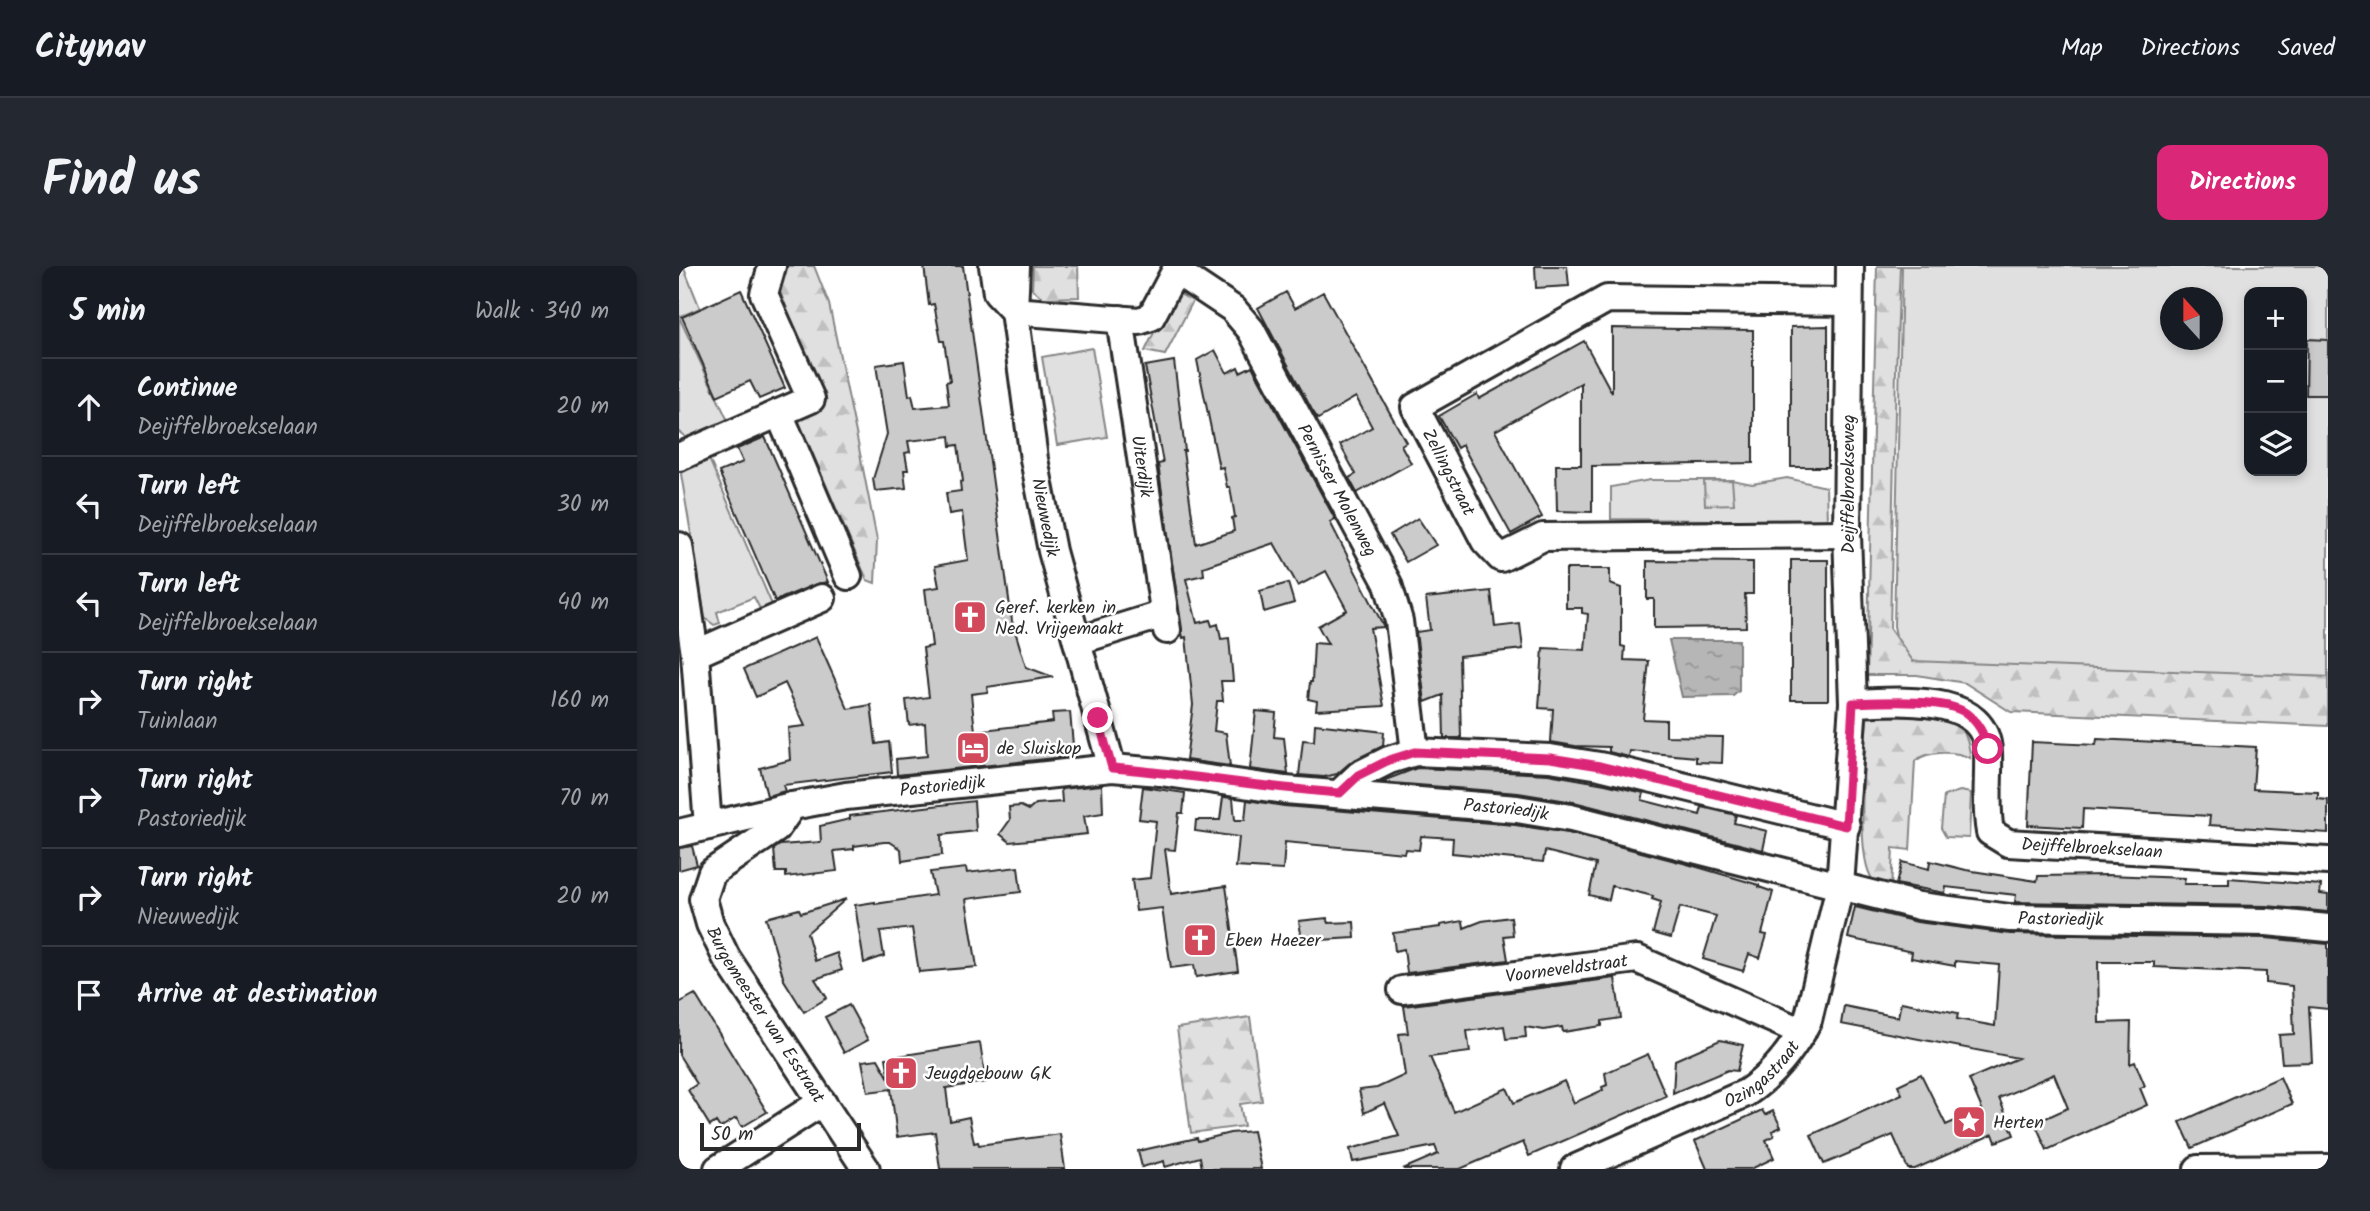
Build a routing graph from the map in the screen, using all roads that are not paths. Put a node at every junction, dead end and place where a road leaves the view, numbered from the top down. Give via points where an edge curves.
1 (772, 266) edge
2 (993, 266) edge
3 (1016, 266) edge
4 (1850, 266) edge
5 (1177, 268) edge
6 (1849, 302) junction
7 (1014, 311) junction
8 (1120, 319) junction
9 (779, 413) junction
10 (679, 457) edge
11 (1847, 534) junction
12 (679, 546) edge
13 (848, 576) dead end
14 (822, 598) dead end
15 (1077, 641) junction
16 (695, 654) junction
17 (1853, 703) junction
18 (1415, 752) junction
19 (1112, 768) junction
20 (1340, 793) junction
21 (792, 806) junction
22 (708, 826) junction
23 (1846, 826) junction
24 (679, 833) edge
25 (2328, 861) edge
26 (1840, 886) junction
27 (2328, 928) edge
28 (1402, 990) dead end
29 (1802, 1032) junction
30 (822, 1102) junction
31 (1601, 1163) edge
32 (2328, 1168) edge
33 (718, 1169) edge
34 (866, 1169) edge
35 (1574, 1169) edge
36 (2198, 1169) edge
37 (2256, 1169) edge

1 - 9 street via 764,294 811,399
2 - 7 street, Nieuwedijk via 997,292
3 - 7 street
4 - 6 street, Deijffelbroekseweg
5 - 8 street via 1151,317
5 - 18 street, Pernisser Molenweg via 1233,309 1251,330 1388,584 1399,621
6 - 11 street, Deijffelbroekseweg
6 - 11 street, Zellingstraat via 1607,299 1415,407 1485,541 1501,558 1543,537
7 - 8 street
7 - 15 street, Nieuwedijk via 1034,459 1052,551
8 - 15 street, Uiterdijk via 1165,622
9 - 10 street
9 - 13 street
11 - 17 street, Deijffelbroekseweg
12 - 16 street
14 - 16 street
15 - 19 street, Nieuwedijk
16 - 22 street
17 - 23 street
17 - 25 street, Deijffelbroekselaan via 1946,705 1964,711 1984,733 1988,749 1986,812 1990,832 2008,843
18 - 20 street via 1359,775
18 - 23 street via 1550,758 1600,766
19 - 20 street, Pastoriedijk
19 - 21 street, Pastoriedijk via 846,796
20 - 26 street, Pastoriedijk via 1571,818
21 - 22 street, Pastoriedijk
21 - 30 street, Burgemeester van Esstraat via 776,830 712,872 703,899 726,957
22 - 24 street, Pastoriedijk
23 - 26 street
26 - 27 street, Pastoriedijk via 1919,906 2010,918 2267,922
26 - 29 street, Ozingastraat
28 - 29 street, Voorneveldstraat via 1637,959
29 - 31 street, Ozingastraat via 1786,1056 1746,1093
30 - 33 street
30 - 34 street, Burgemeester van Esstraat
31 - 35 street, Ozingastraat
32 - 37 street
36 - 37 street

